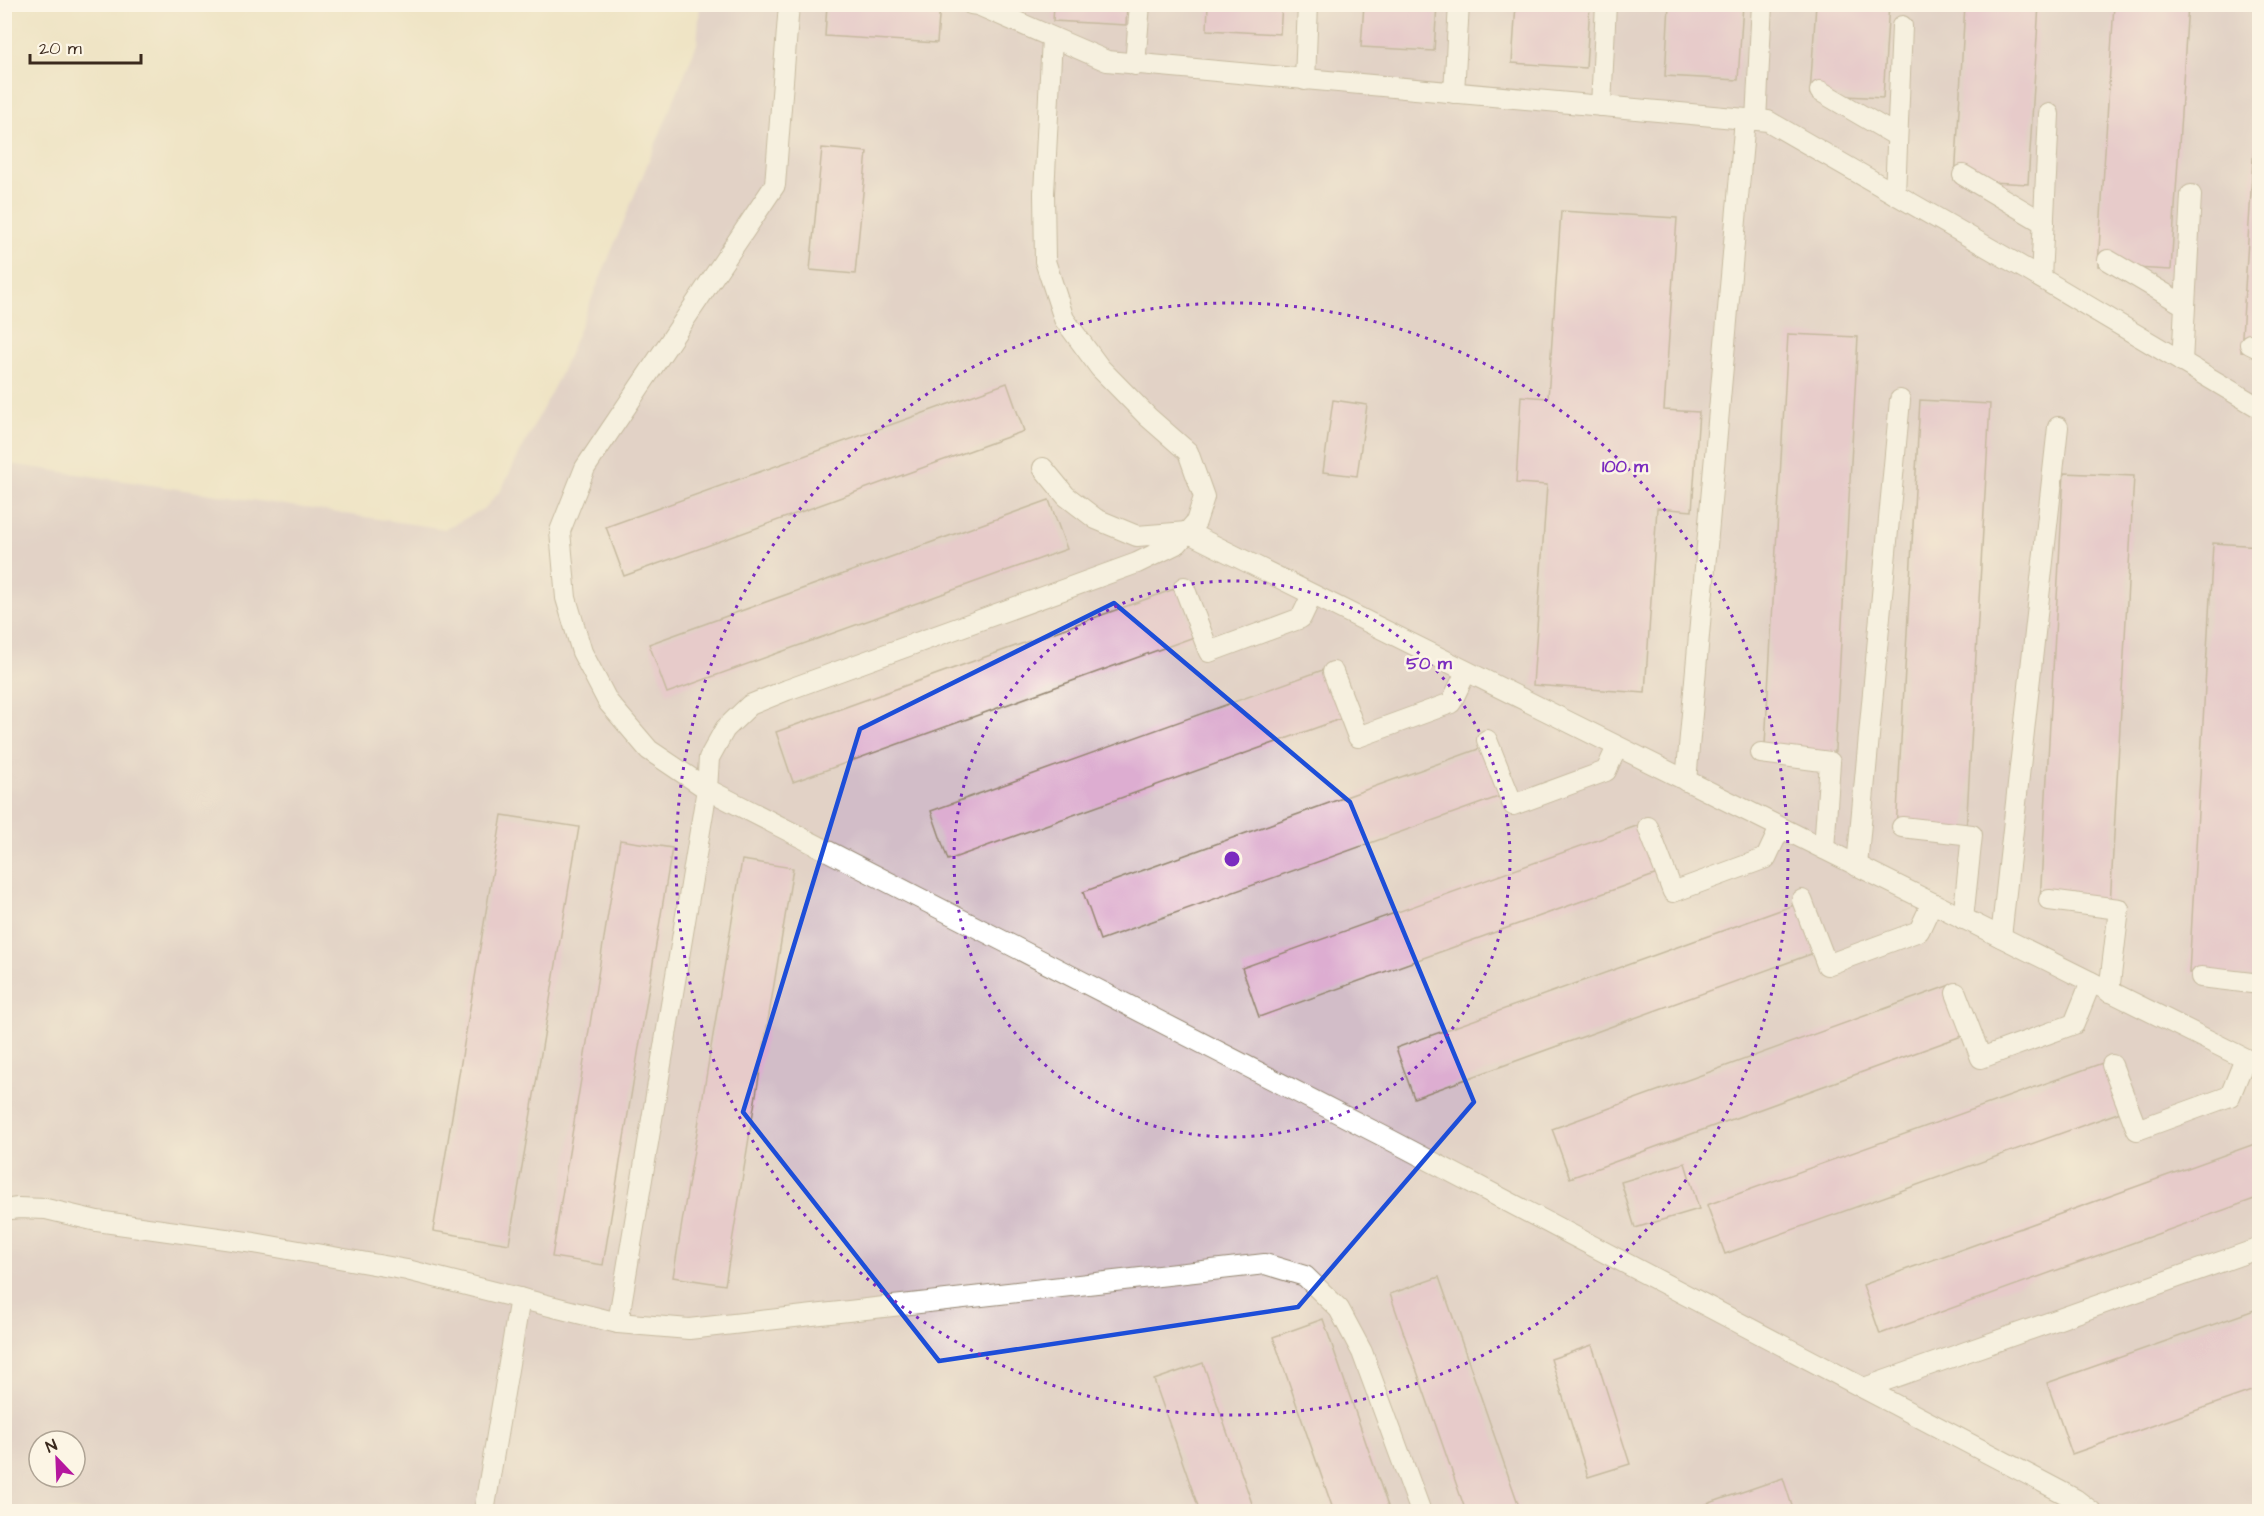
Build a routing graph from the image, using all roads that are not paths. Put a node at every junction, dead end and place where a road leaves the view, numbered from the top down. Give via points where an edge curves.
1 (789, 4) edge
2 (971, 4) edge
3 (1140, 4) edge
4 (1308, 4) edge
5 (1459, 4) edge
6 (1606, 4) edge
7 (1762, 4) edge
8 (978, 5) edge
9 (1902, 26) dead end
10 (1052, 38) junction
11 (1135, 65) junction
12 (1305, 80) junction
13 (1820, 91) dead end
14 (1454, 93) junction
15 (1601, 106) junction
16 (2049, 114) dead end
17 (1751, 120) junction
18 (1897, 136) junction
19 (1963, 175) dead end
20 (1895, 194) junction
21 (2191, 195) dead end
22 (2044, 223) junction
23 (2108, 260) dead end
24 (2041, 278) junction
25 (2184, 305) junction
26 (2182, 362) junction
27 (1900, 400) dead end
28 (2259, 408) edge
29 (2058, 427) dead end
30 (1043, 468) dead end
31 (1186, 532) junction
32 (1184, 587) dead end
33 (1312, 595) junction
34 (1333, 672) dead end
35 (1466, 672) junction
36 (1487, 740) dead end
37 (1617, 747) junction
38 (1761, 753) dead end
39 (1686, 780) junction
40 (707, 789) junction
41 (1648, 827) dead end
42 (1902, 827) dead end
43 (1780, 828) junction
44 (1824, 849) junction
45 (1857, 866) junction
46 (1802, 900) dead end
47 (2049, 900) dead end
48 (1932, 903) junction
49 (1963, 919) junction
50 (2001, 937) junction
51 (2201, 977) dead end
52 (2091, 982) junction
53 (2259, 984) edge
54 (2109, 992) junction
55 (1956, 993) dead end
56 (2252, 1063) edge
57 (2112, 1065) dead end
58 (4, 1210) edge
59 (2259, 1248) edge
60 (520, 1298) junction
61 (618, 1323) junction
62 (1864, 1388) junction
63 (484, 1512) edge
64 (1421, 1512) edge
65 (2092, 1512) edge

1 - 40 lane via 775,185 585,468 560,531 566,598 582,652 608,702 649,750
2 - 8 lane
3 - 11 lane
4 - 12 lane
5 - 14 lane
6 - 15 lane
7 - 17 lane
8 - 10 lane
9 - 18 lane
10 - 11 lane via 1107,61
10 - 31 lane via 1044,192 1045,261 1064,319 1100,368 1188,452 1204,497 1196,522
11 - 12 lane
12 - 14 lane
13 - 18 lane
14 - 15 lane
15 - 17 lane
16 - 22 lane
17 - 20 lane via 1768,121
17 - 39 lane
18 - 20 lane
19 - 22 lane
20 - 24 lane
21 - 25 lane
22 - 24 lane
23 - 25 lane
24 - 26 lane
25 - 26 lane
26 - 28 lane
27 - 45 lane
29 - 50 lane
30 - 31 lane via 1066,496 1096,519 1137,536
31 - 33 lane
31 - 40 lane via 1178,543 1137,563 750,705 725,729 709,758
32 - 33 lane via 1209,652 1302,618
33 - 35 lane
34 - 35 lane via 1358,737 1451,703
35 - 37 lane
36 - 37 lane via 1513,805 1606,771
37 - 39 lane
38 - 44 lane via 1830,762
39 - 43 lane
40 - 61 lane
40 - 62 lane
41 - 43 lane via 1673,892 1766,858
42 - 49 lane via 1972,835
43 - 44 lane
44 - 45 lane
45 - 48 lane
46 - 48 lane via 1827,965 1919,931
47 - 54 lane via 2119,909
48 - 49 lane
49 - 50 lane
50 - 52 lane
51 - 53 lane
52 - 54 lane
52 - 55 lane via 2074,1024 1981,1058
54 - 56 lane
56 - 57 lane via 2230,1096 2137,1130
58 - 60 lane via 46,1209 97,1221 266,1245 407,1270
59 - 62 lane
60 - 61 lane
60 - 63 lane
61 - 64 lane via 689,1329 1264,1264 1305,1276 1339,1309 1362,1352
62 - 65 lane via 2075,1499

